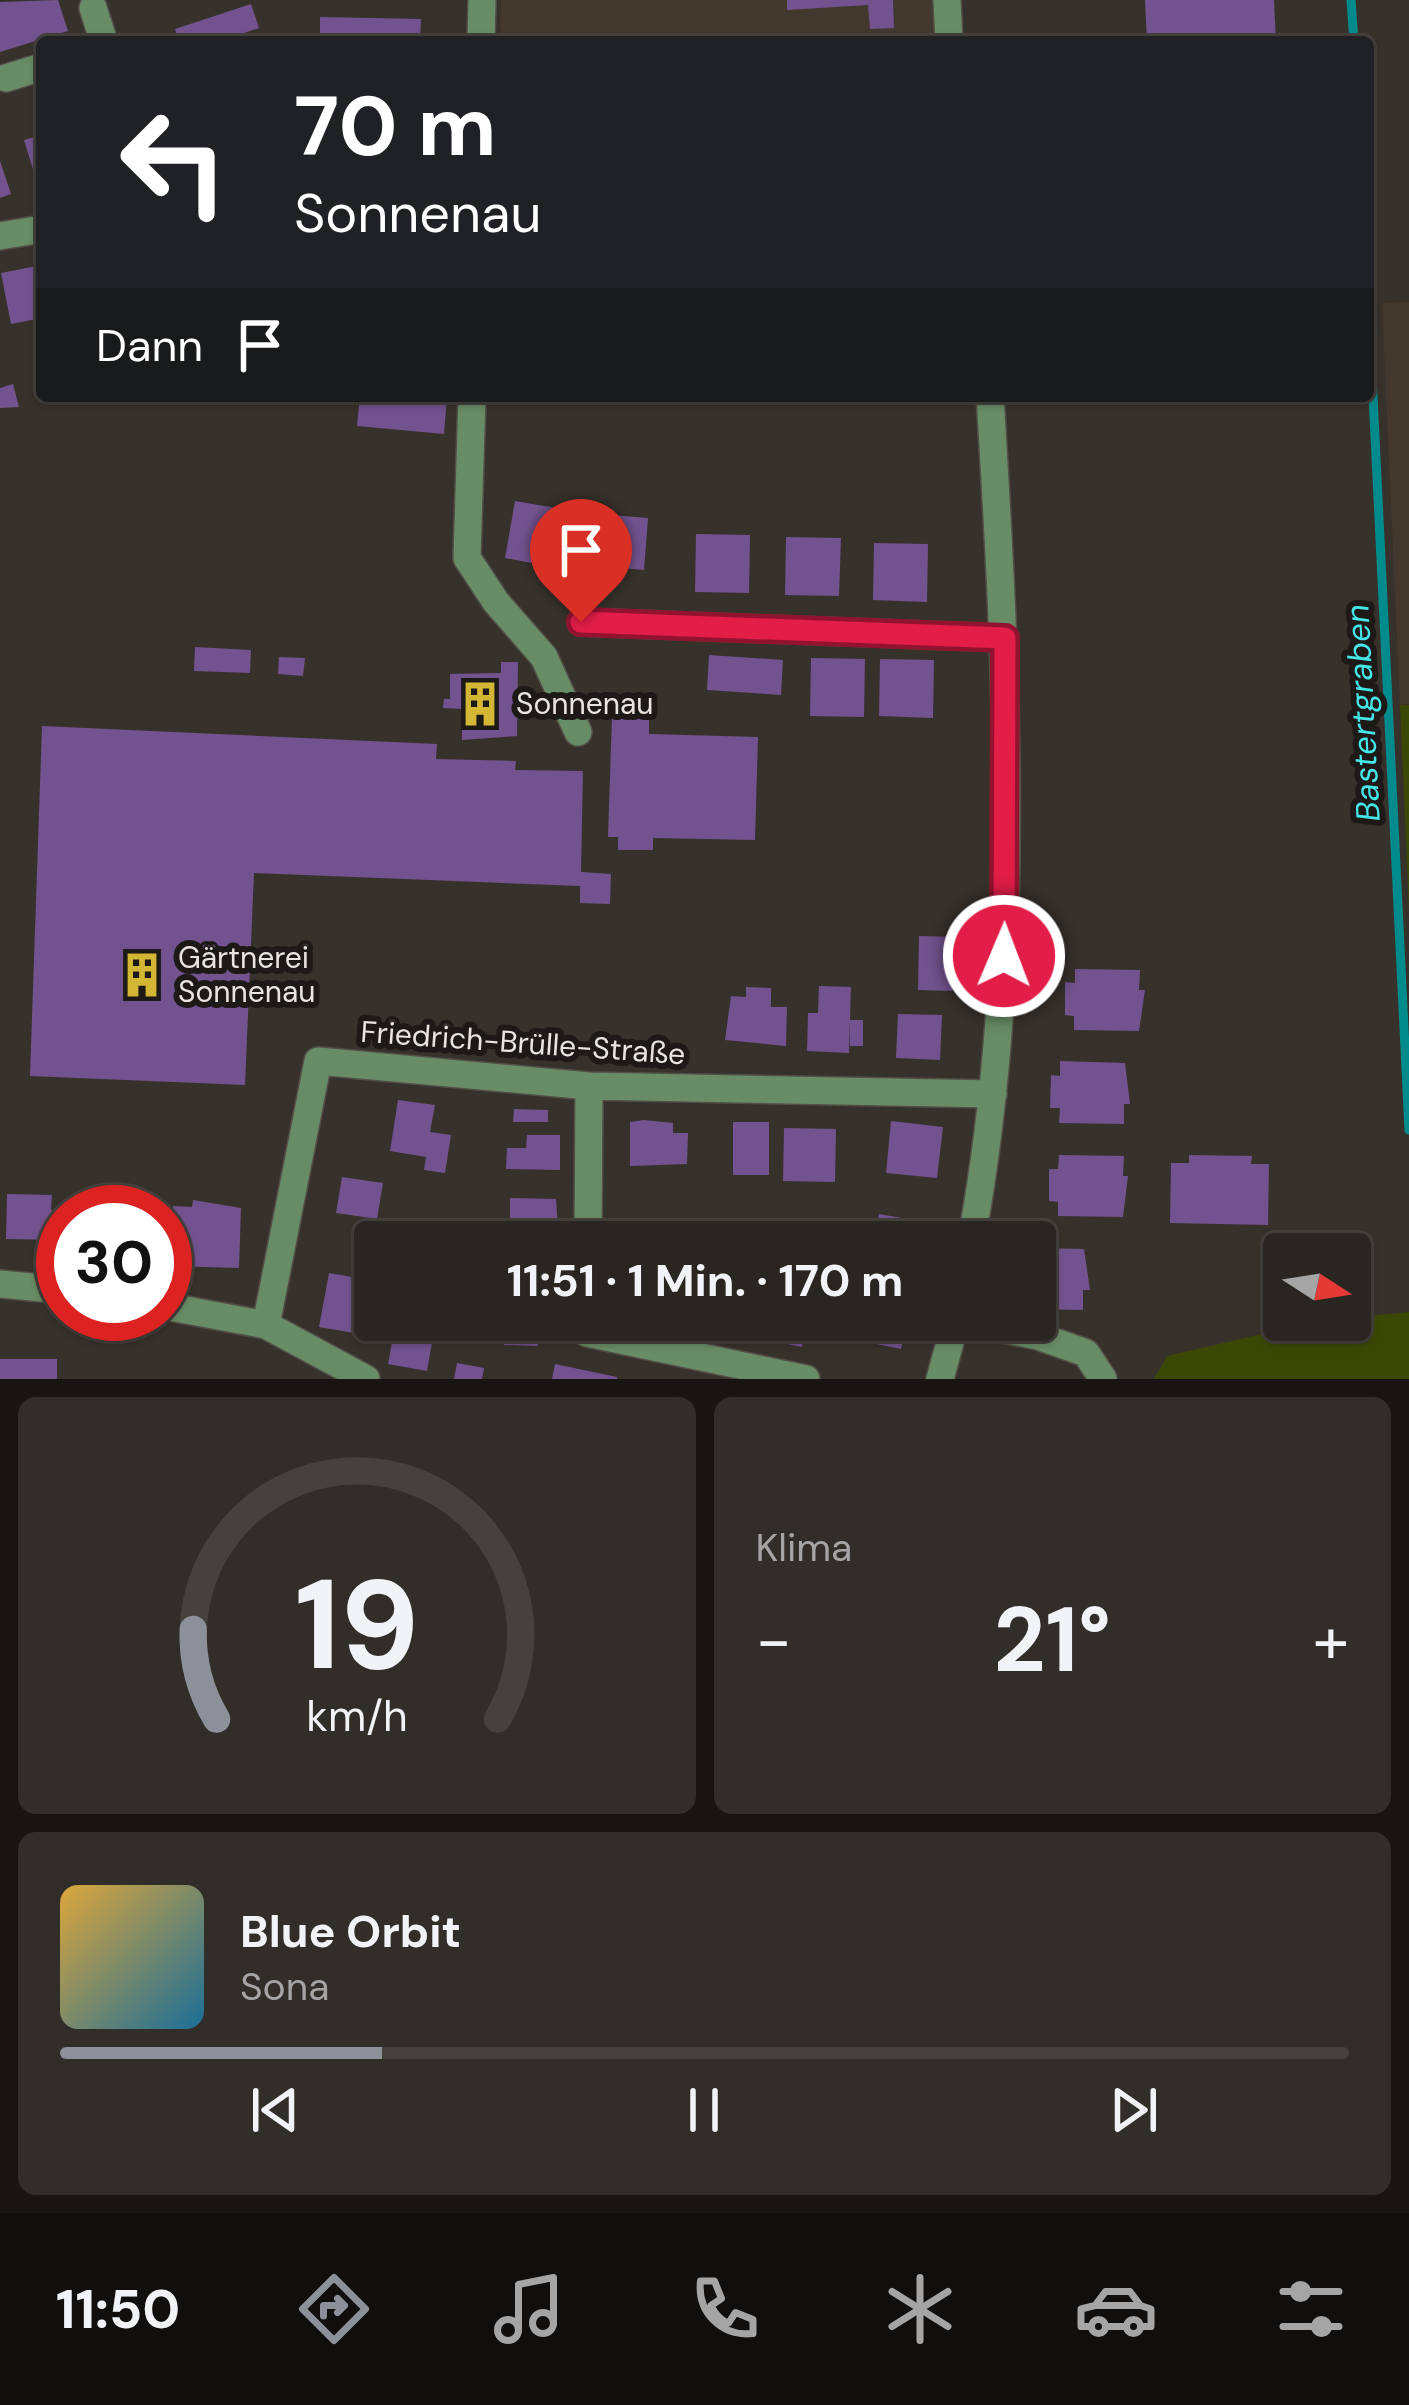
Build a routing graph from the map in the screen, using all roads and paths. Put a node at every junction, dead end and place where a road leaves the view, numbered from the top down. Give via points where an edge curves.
1 (482, 0) edge
2 (946, 0) edge
3 (93, 8) dead end
4 (102, 36) edge
5 (481, 36) edge
6 (949, 36) edge
7 (36, 69) edge
8 (6, 78) dead end
9 (36, 231) edge
10 (0, 236) edge
11 (472, 402) edge
12 (990, 402) edge
13 (581, 622) dead end
14 (1005, 638) junction
15 (578, 732) dead end
16 (589, 1086) junction
17 (993, 1094) junction
18 (588, 1221) edge
19 (974, 1221) edge
20 (0, 1284) edge
21 (36, 1287) edge
22 (192, 1311) edge
23 (266, 1325) junction
24 (625, 1341) edge
25 (950, 1341) edge
26 (1052, 1341) edge
27 (366, 1379) edge
28 (806, 1379) edge
29 (940, 1379) edge
30 (1103, 1379) edge

1 - 5 street
2 - 6 street
3 - 4 street
7 - 8 street
9 - 10 street
11 - 15 street via 467,558 544,657
12 - 14 street
13 - 14 street
14 - 17 street via 1004,956
16 - 17 street, Friedrich-Brülle-Straße
16 - 18 street
16 - 23 street, Friedrich-Brülle-Straße via 308,1053
17 - 19 street
20 - 21 street
22 - 23 street
23 - 27 street
24 - 28 street
25 - 29 street
26 - 30 street via 1086,1353

